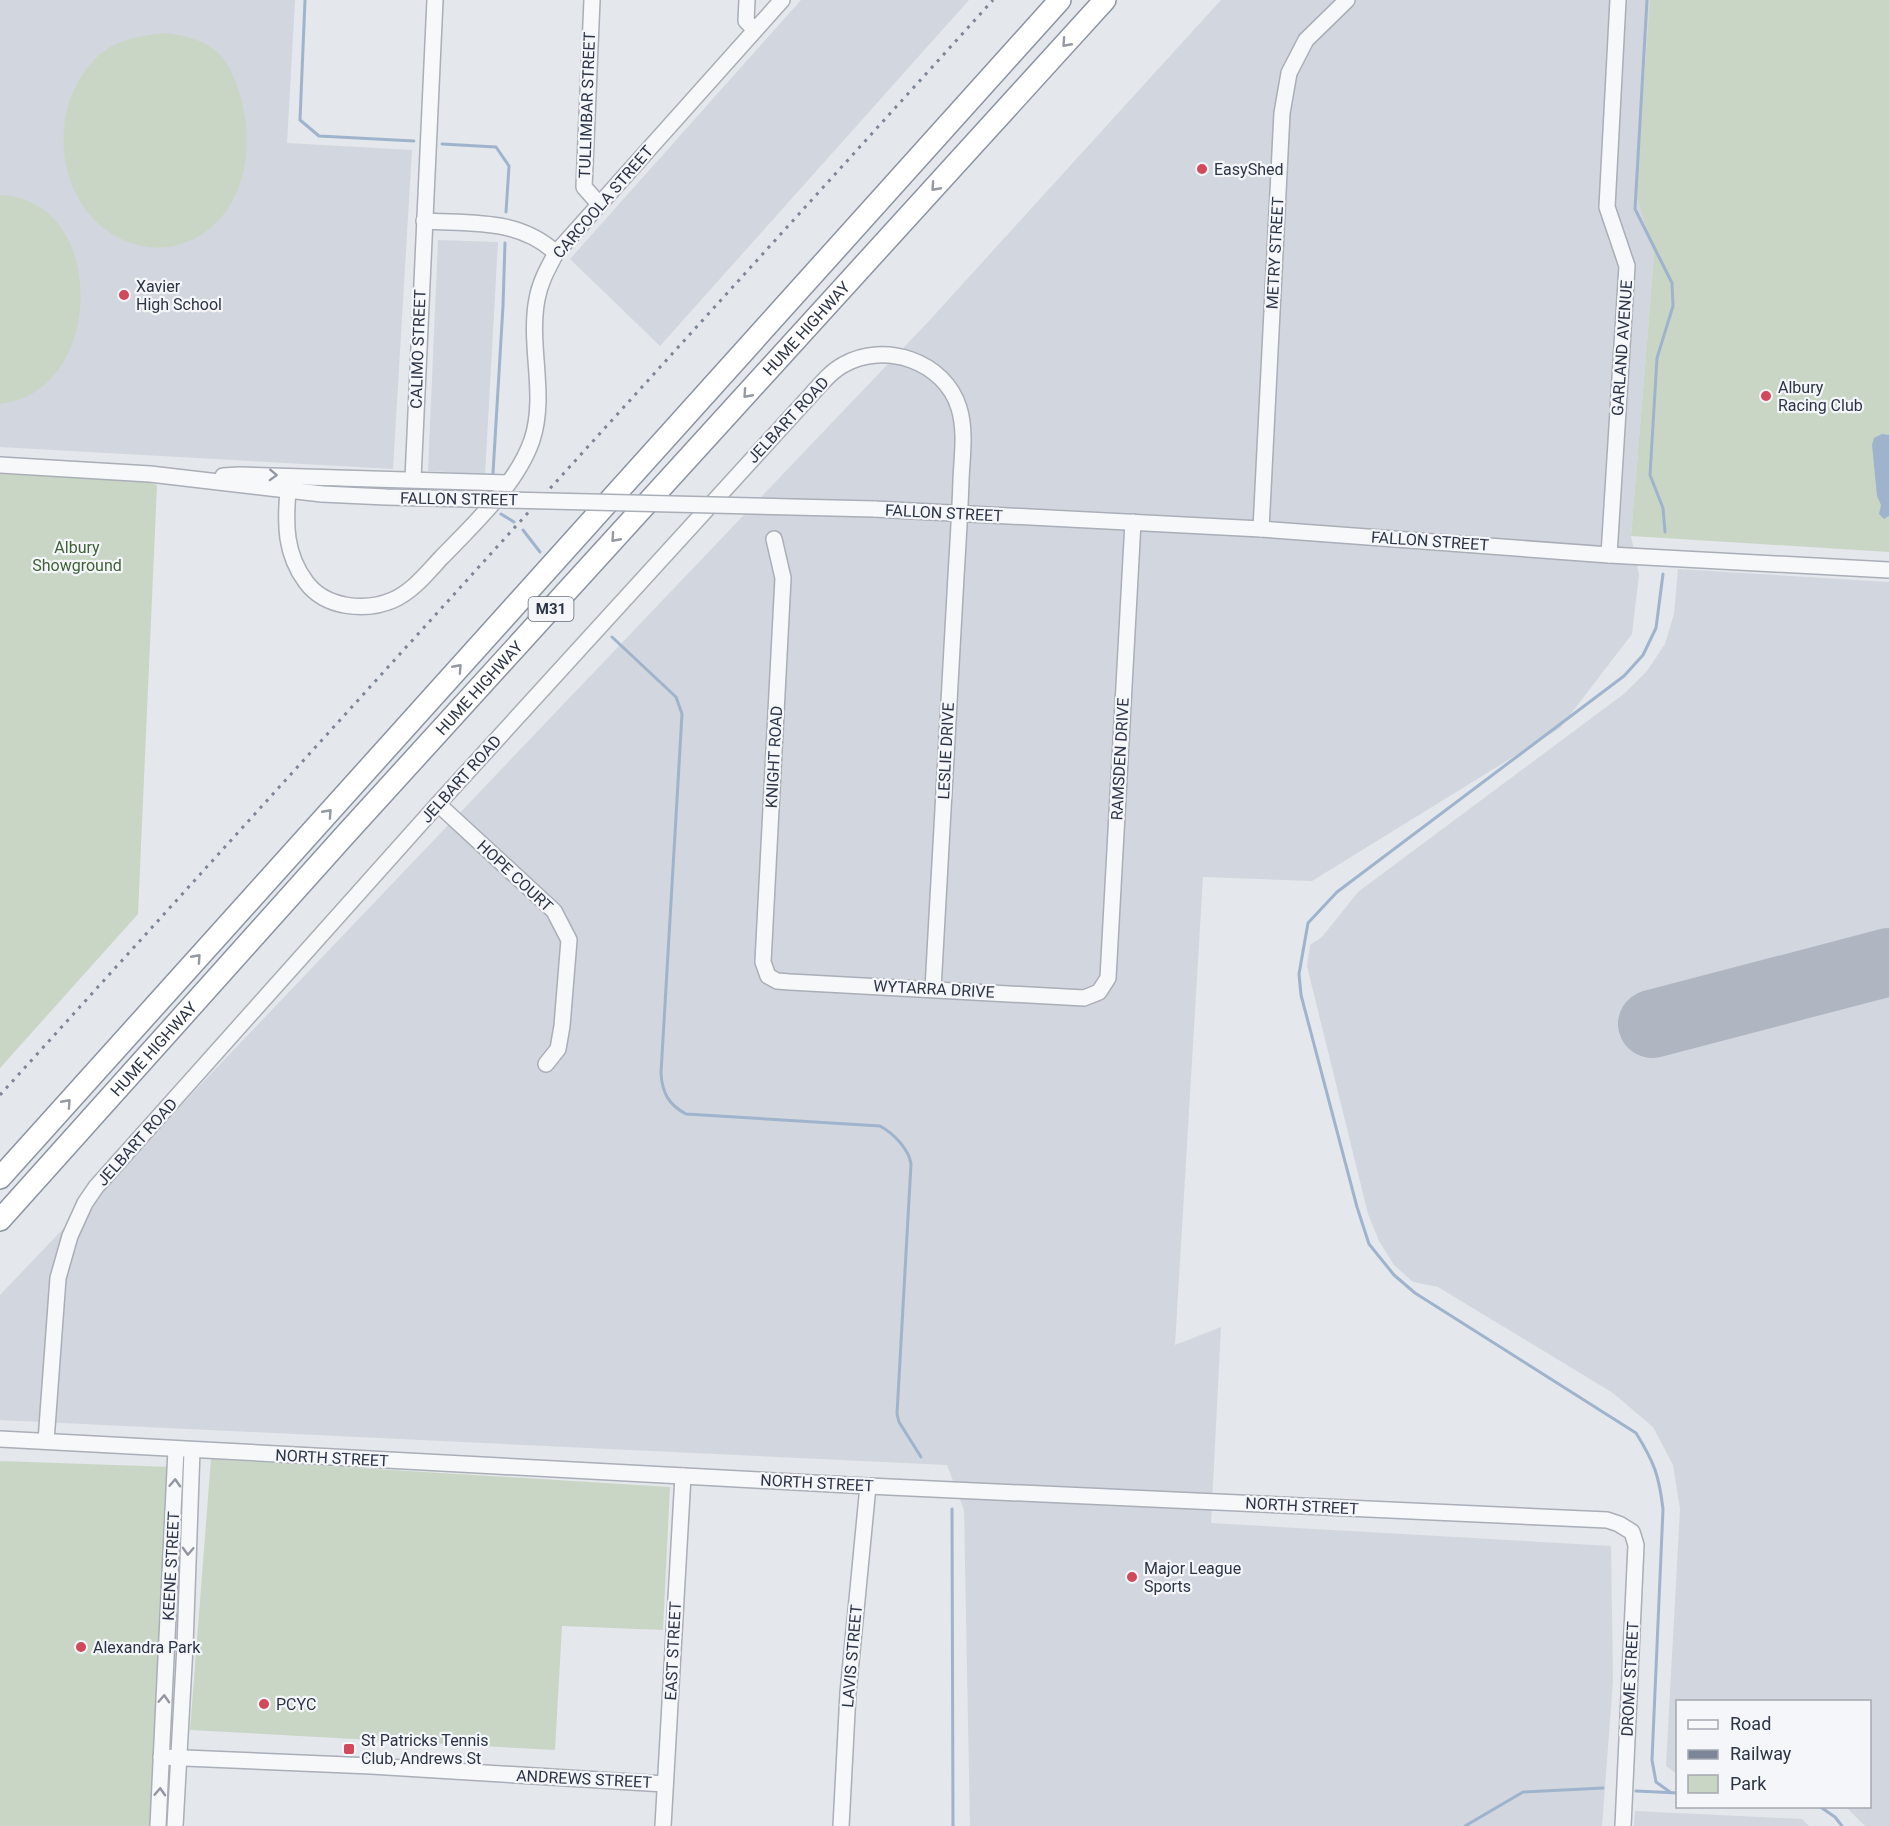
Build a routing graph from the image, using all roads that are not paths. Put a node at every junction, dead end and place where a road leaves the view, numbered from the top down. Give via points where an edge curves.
1 (435, 0) edge
2 (592, 0) edge
3 (747, 0) edge
4 (782, 0) edge
5 (1060, 0) edge
6 (1105, 0) edge
7 (1347, 0) edge
8 (1618, 0) edge
9 (755, 30) junction
10 (598, 204) junction
11 (424, 221) junction
12 (556, 253) junction
13 (0, 465) edge
14 (193, 479) junction
15 (413, 479) junction
16 (508, 483) junction
17 (288, 491) junction
18 (960, 513) junction
19 (1133, 522) junction
20 (1261, 529) junction
21 (774, 539) dead end
22 (1609, 555) junction
23 (1889, 570) edge
24 (438, 804) junction
25 (768, 976) joint
26 (933, 989) junction
27 (1099, 992) joint
28 (546, 1064) dead end
29 (40, 1134) junction
30 (63, 1150) junction
31 (0, 1178) edge
32 (0, 1220) edge
33 (0, 1439) edge
34 (46, 1442) junction
35 (184, 1450) junction
36 (684, 1476) junction
37 (868, 1486) junction
38 (1632, 1532) joint
39 (162, 1757) junction
40 (179, 1758) junction
41 (665, 1784) junction
42 (158, 1826) edge
43 (175, 1826) edge
44 (663, 1826) edge
45 (841, 1826) edge
46 (1623, 1826) edge

1 - 11 street, CALIMO STREET
2 - 10 street, TULLIMBAR STREET via 584,187
3 - 9 street via 746,21
4 - 9 street, CARCOOLA STREET
29 -> 5 highway, HUME HIGHWAY / M31
6 -> 30 highway, HUME HIGHWAY / M31
7 - 20 street, METRY STREET via 1306,40 1288,73 1281,112
8 - 22 street, GARLAND AVENUE via 1608,207 1627,266
9 - 10 street, CARCOOLA STREET
10 - 12 street, CARCOOLA STREET
11 - 12 street via 503,226 543,241
11 - 15 street, CALIMO STREET
12 - 16 street, CARCOOLA STREET via 537,299 538,412 532,440
13 - 14 street, FALLON STREET
14 -> 15 street via 240,475
14 - 17 street, FALLON STREET
15 - 16 street
16 - 17 street, CARCOOLA STREET via 468,531 411,588 393,600 354,607 326,598 309,587 298,572 286,534
17 - 18 street, FALLON STREET, bridge
18 - 19 street, FALLON STREET
18 - 24 street, JELBART ROAD via 962,421 951,391 926,367 900,357 867,356 844,364 810,396
18 - 26 street, LESLIE DRIVE
19 - 20 street, FALLON STREET
19 - 27 street, RAMSDEN DRIVE via 1108,978
20 - 22 street, FALLON STREET
21 - 25 street, KNIGHT ROAD via 783,578 763,962
22 - 23 street, FALLON STREET
24 - 28 street, HOPE COURT via 554,910 569,940 558,1049
24 - 34 street, JELBART ROAD via 85,1203 58,1278
25 - 26 street, WYTARRA DRIVE via 777,981
26 - 27 street, WYTARRA DRIVE via 1084,998
29 - 30 street
29 - 31 highway, HUME HIGHWAY / M31
30 - 32 highway, HUME HIGHWAY / M31
33 - 34 street, NORTH STREET
34 - 35 street, NORTH STREET
35 - 36 street, NORTH STREET
39 -> 35 street, KEENE STREET
35 -> 40 street, KEENE STREET
36 - 37 street, NORTH STREET
36 - 41 street, EAST STREET
37 - 38 street, NORTH STREET via 1607,1520
37 - 45 street, LAVIS STREET via 848,1693
38 - 46 street, DROME STREET via 1636,1558
39 - 40 street, ANDREWS STREET
42 -> 39 street, KEENE STREET
40 - 41 street, ANDREWS STREET
40 - 43 street, KEENE STREET
41 - 44 street, EAST STREET

